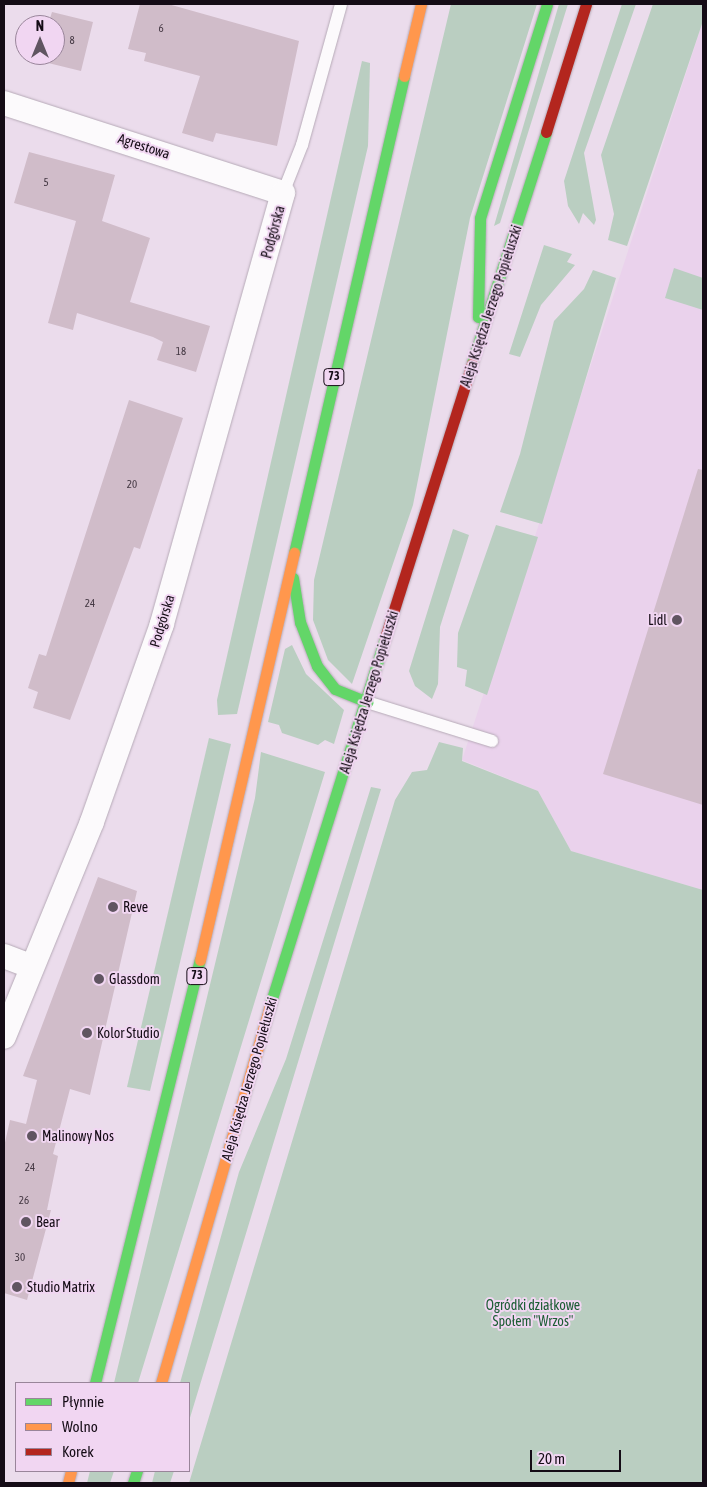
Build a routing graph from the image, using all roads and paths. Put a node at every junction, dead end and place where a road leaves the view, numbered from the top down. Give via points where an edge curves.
1 (341, 4) edge
2 (421, 4) edge
3 (547, 4) edge
4 (587, 6) edge
5 (4, 103) edge
6 (283, 193) junction
7 (478, 346) junction
8 (291, 567) junction
9 (367, 702) junction
10 (492, 741) dead end
11 (4, 956) edge
12 (32, 967) junction
13 (4, 1037) edge
14 (95, 1382) edge
15 (161, 1382) edge

1 - 6 lane via 302,146
2 - 8 main road, 73
3 - 7 main road via 480,218
4 - 7 main road, Aleja Księdza Jerzego Popiełuszki
5 - 6 street, Agrestowa
6 - 12 street, Podgórska via 162,624 92,822
7 - 9 main road, Aleja Księdza Jerzego Popiełuszki
8 - 9 main road via 300,622 317,666 336,689
8 - 14 main road, 73 via 151,1171
9 - 10 lane
9 - 15 main road, Aleja Księdza Jerzego Popiełuszki via 277,980
11 - 12 street
12 - 13 street, Podgórska

